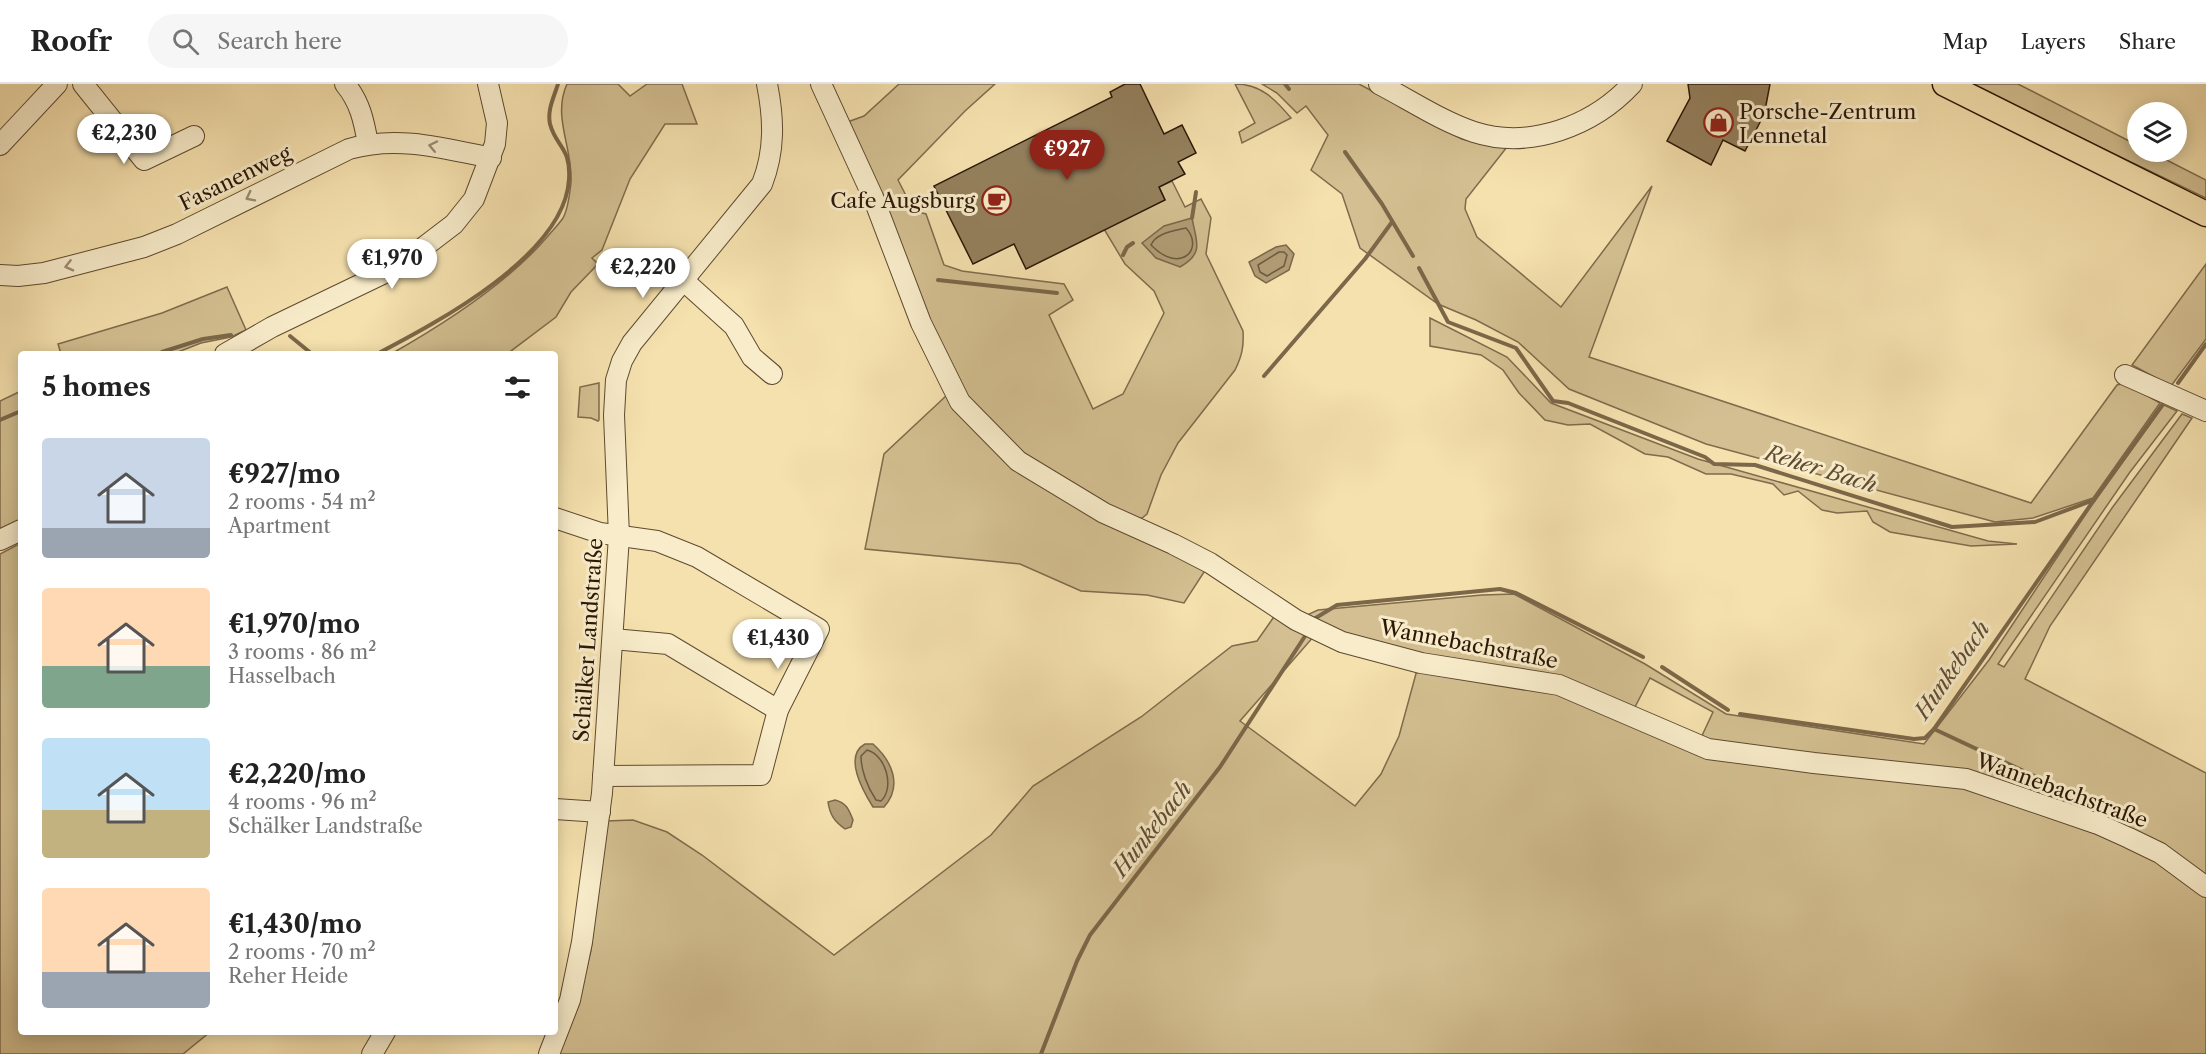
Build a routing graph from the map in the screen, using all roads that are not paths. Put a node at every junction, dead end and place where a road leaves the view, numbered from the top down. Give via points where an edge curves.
1 (83, 84) edge
2 (345, 84) edge
3 (488, 84) edge
4 (767, 84) edge
5 (821, 84) edge
6 (1379, 84) edge
7 (1632, 84) edge
8 (1945, 84) edge
9 (52, 85) edge
10 (194, 135) dead end
11 (368, 144) junction
12 (0, 145) edge
13 (491, 158) junction
14 (2206, 214) edge
15 (0, 275) edge
16 (683, 280) junction
17 (230, 351) edge
18 (771, 374) dead end
19 (2125, 375) dead end
20 (2206, 411) edge
21 (558, 519) edge
22 (18, 531) edge
23 (619, 536) junction
24 (0, 540) edge
25 (614, 639) junction
26 (778, 710) junction
27 (603, 776) junction
28 (558, 810) edge
29 (600, 812) junction
30 (2206, 887) edge
31 (558, 1031) edge
32 (382, 1035) edge
33 (556, 1035) edge
34 (372, 1054) edge
35 (549, 1054) edge

1 - 10 street via 144,160
2 - 11 street via 363,115
3 - 13 street via 496,123
4 - 16 street, Schälker Landstraße via 773,116 772,139 770,165 762,184
5 - 30 street, Wannebachstraße via 873,197 921,323 960,402 1018,461 1104,513 1210,563 1296,620 1342,642 1421,663 1559,685 1708,749 1966,779 2098,824 2160,853
6 - 7 street via 1474,132 1523,137 1549,134 1584,121
8 - 14 main road
9 - 12 street
13 -> 11 street, Fasanenweg via 415,142
11 -> 15 street, Fasanenweg via 144,247 44,273
13 - 17 street via 466,211 419,253
16 - 18 street via 734,326 752,357
16 - 23 street, Schälker Landstraße via 632,343 617,374 614,416
19 - 20 street
21 - 23 street
22 - 24 street
23 - 25 street, Schälker Landstraße
23 - 26 street via 657,540 697,557 819,629
25 - 26 street via 668,644
25 - 27 street, Schälker Landstraße
26 - 27 street via 761,775
27 - 29 street, Schälker Landstraße
28 - 29 street
29 - 31 street, Schälker Landstraße via 582,942 570,1000
32 - 34 street
33 - 35 street, Schälker Landstraße

